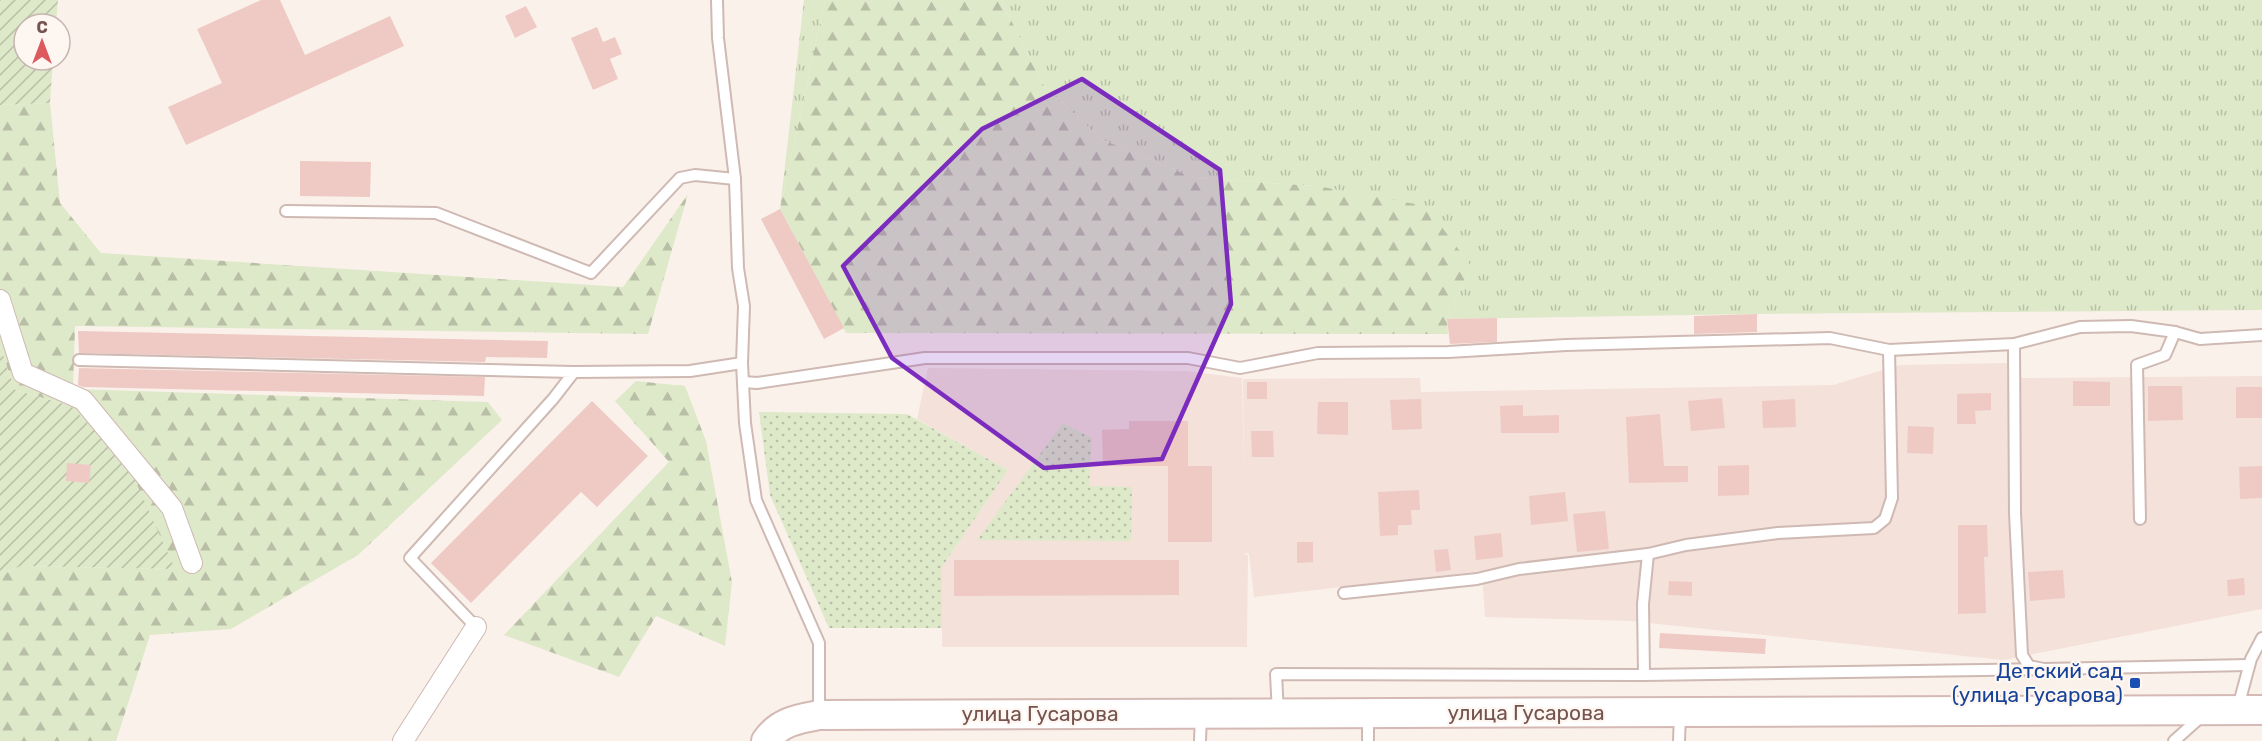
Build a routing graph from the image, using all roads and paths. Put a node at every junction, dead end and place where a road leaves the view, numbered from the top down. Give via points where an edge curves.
1 (717, 0) edge
2 (735, 179) junction
3 (286, 211) dead end
4 (0, 300) edge
5 (2175, 332) junction
6 (2262, 335) edge
7 (2014, 344) junction
8 (1889, 350) junction
9 (79, 360) dead end
10 (742, 363) junction
11 (574, 372) junction
12 (743, 382) junction
13 (2140, 519) dead end
14 (1648, 554) junction
15 (192, 563) dead end
16 (1344, 593) dead end
17 (476, 627) joint
18 (2262, 638) edge
19 (2249, 665) junction
20 (2044, 669) junction
21 (1644, 675) junction
22 (2250, 710) edge
23 (2208, 711) junction
24 (1680, 712) junction
25 (1201, 713) junction
26 (1278, 713) junction
27 (819, 715) junction
28 (1368, 728) edge
29 (403, 741) edge
30 (766, 741) edge
31 (1200, 741) edge
32 (1679, 741) edge
33 (2174, 741) edge

1 - 2 lane
2 - 3 lane via 695,175 680,178 591,273 436,213
2 - 10 lane via 738,268 744,306
4 - 15 street via 23,373 83,400 172,508
5 - 6 lane via 2200,339
5 - 7 lane via 2080,327
5 - 13 lane via 2165,355 2137,365
7 - 8 lane
7 - 20 lane via 2015,513 2022,656 2029,666
8 - 12 lane via 1830,338 1566,345 1448,352 1318,353 1240,368 1188,358 925,358
8 - 14 lane via 1892,498 1880,524 1874,528 1778,533
9 - 11 lane
10 - 11 lane via 690,371
10 - 12 lane
11 - 17 lane via 410,558
12 - 27 lane via 756,500 819,642
14 - 16 lane via 1519,569 1478,579
14 - 21 lane via 1643,604
17 - 29 street
18 - 19 lane
19 - 20 lane
19 - 22 lane
20 - 21 lane
21 - 26 lane via 1276,674
22 - 23 street, улица Гусарова
23 - 24 street, улица Гусарова
23 - 33 lane
24 - 28 street, улица Гусарова
24 - 32 lane
25 - 26 street, улица Гусарова
25 - 27 street, улица Гусарова
25 - 31 lane
26 - 28 street, улица Гусарова
27 - 30 street, улица Гусарова via 790,720

